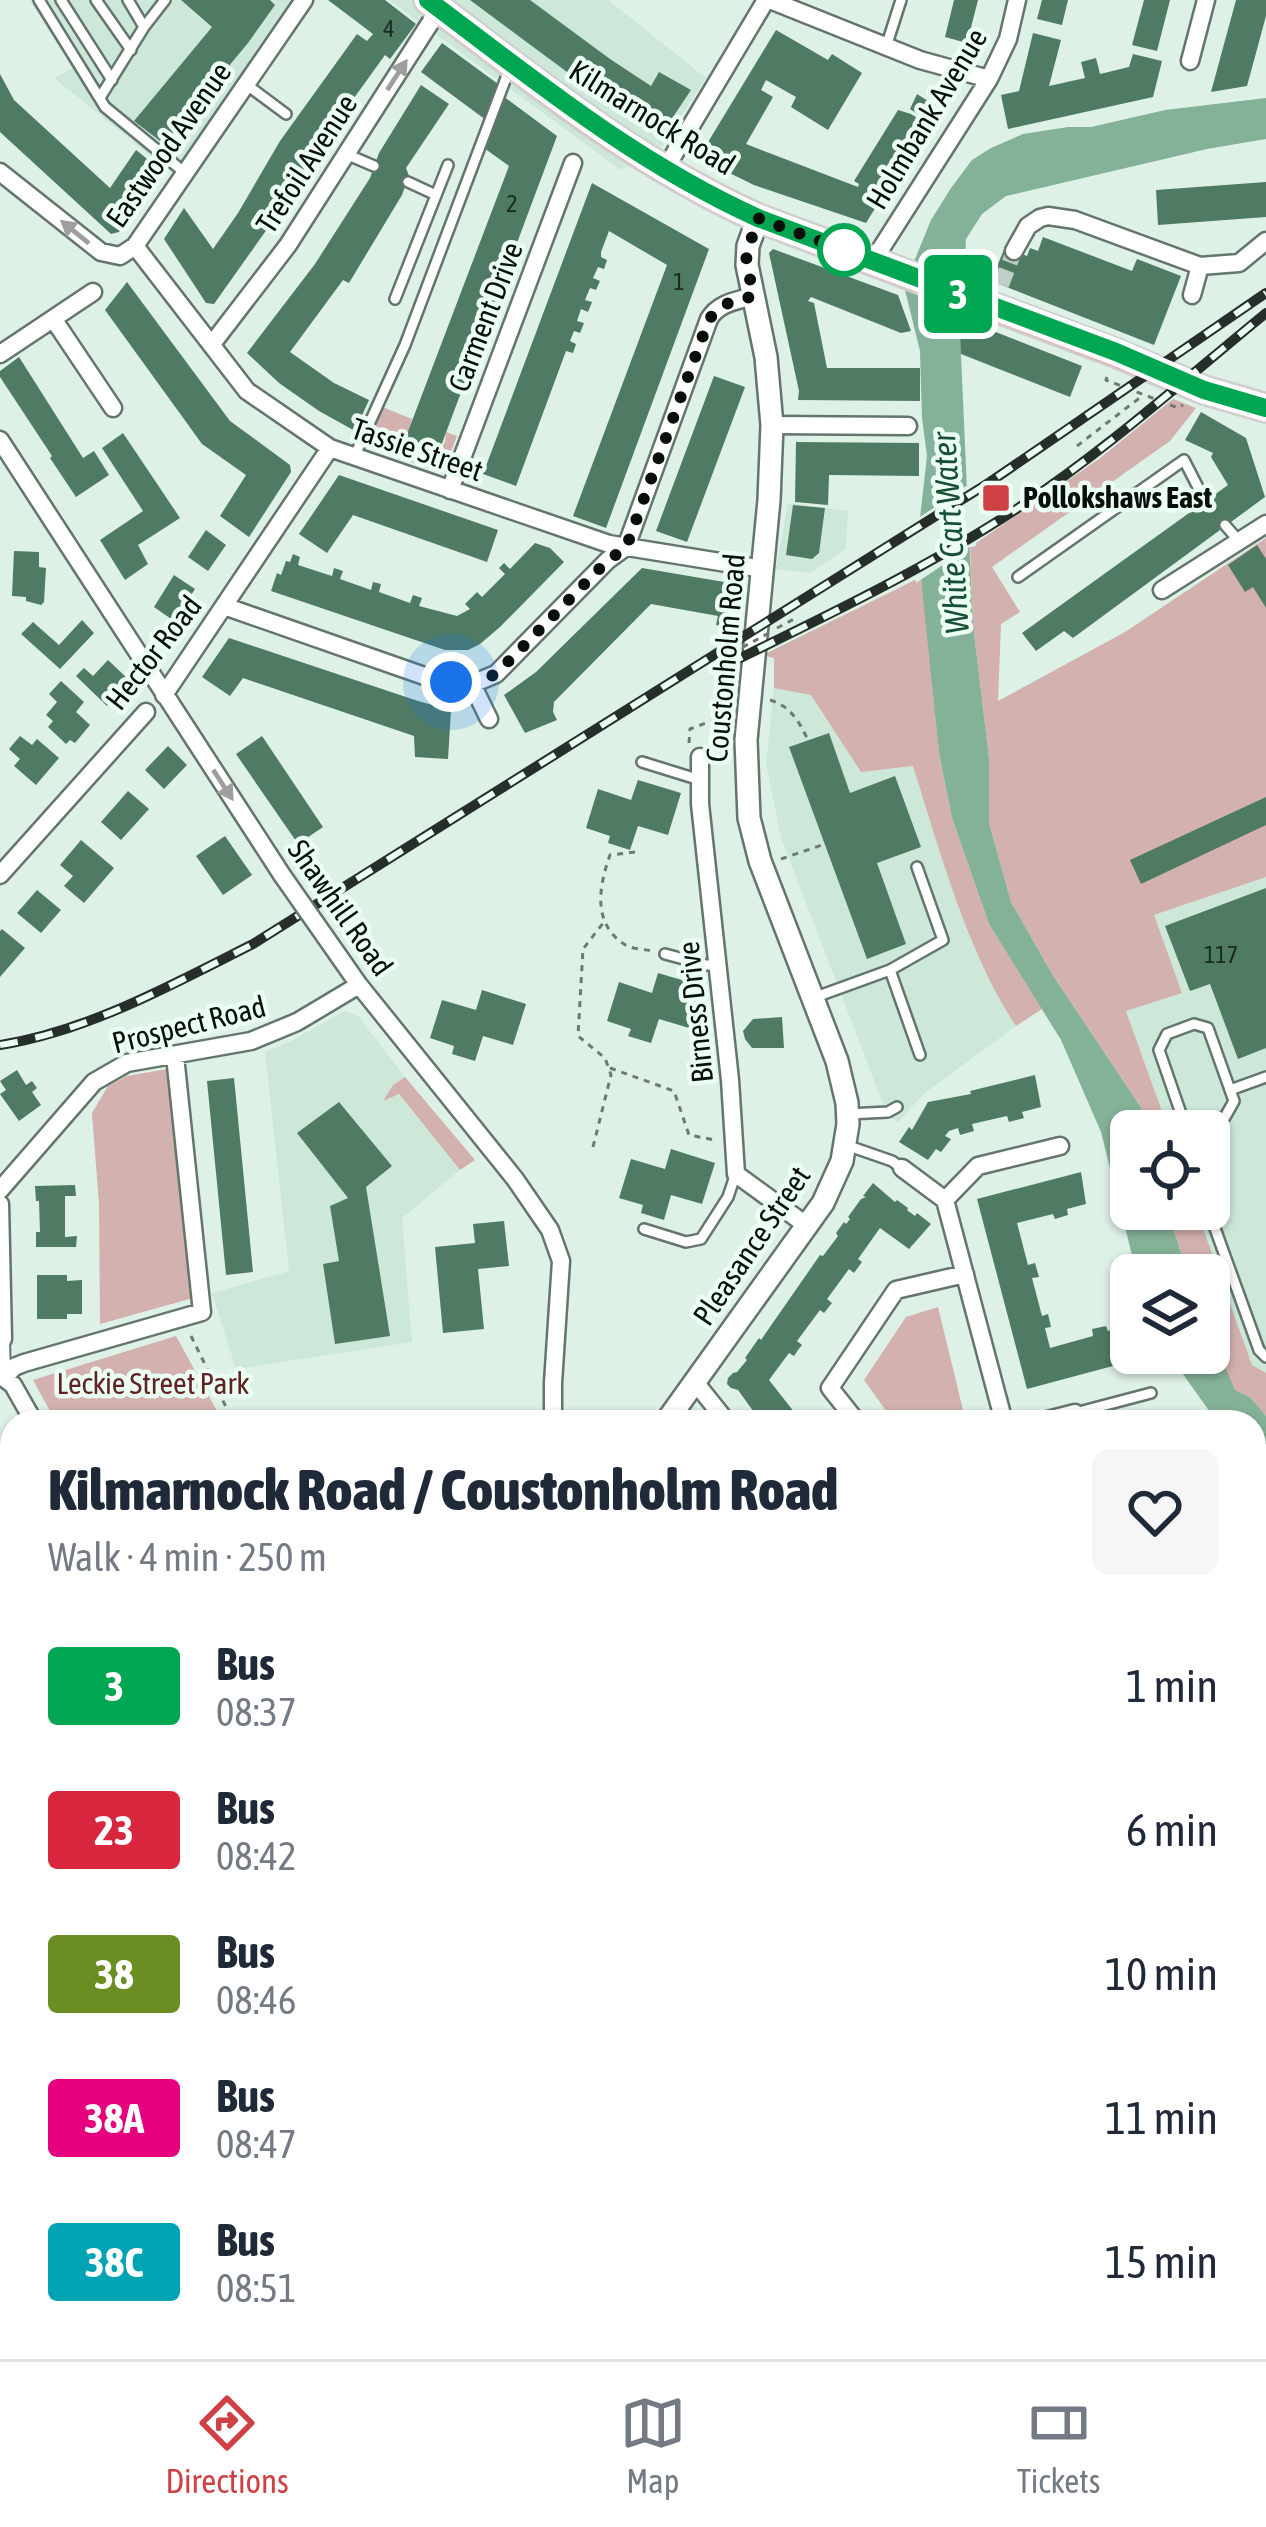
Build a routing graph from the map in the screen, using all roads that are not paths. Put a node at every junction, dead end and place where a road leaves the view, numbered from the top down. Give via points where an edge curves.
1 (39, 0) edge
2 (61, 0) edge
3 (96, 0) edge
4 (128, 0) edge
5 (165, 0) edge
6 (304, 0) edge
7 (768, 0) edge
8 (901, 0) edge
9 (1017, 0) edge
10 (1206, 0) edge
11 (434, 4) edge
12 (144, 27) junction
13 (886, 47) junction
14 (131, 50) junction
15 (1190, 61) dead end
16 (510, 64) junction
17 (989, 79) junction
18 (112, 80) junction
19 (246, 84) junction
20 (100, 96) junction
21 (286, 114) dead end
22 (346, 154) junction
23 (573, 164) dead end
24 (448, 165) dead end
25 (374, 166) dead end
26 (664, 171) junction
27 (0, 172) edge
28 (185, 172) junction
29 (408, 182) dead end
30 (436, 195) junction
31 (758, 218) junction
32 (1266, 241) edge
33 (135, 246) junction
34 (1014, 251) tunnel mouth
35 (882, 265) junction
36 (1200, 266) junction
37 (92, 292) dead end
38 (753, 296) junction
39 (1192, 296) dead end
40 (394, 299) dead end
41 (54, 320) junction
42 (212, 344) junction
43 (0, 354) edge
44 (1266, 408) edge
45 (112, 409) dead end
46 (772, 425) junction
47 (908, 426) dead end
48 (0, 440) edge
49 (330, 448) junction
50 (354, 456) junction
51 (450, 490) junction
52 (1205, 501) dead end
53 (1266, 524) edge
54 (1226, 525) dead end
55 (1239, 541) junction
56 (626, 548) junction
57 (763, 569) junction
58 (1018, 577) dead end
59 (1162, 590) dead end
60 (224, 606) junction
61 (472, 684) junction
62 (164, 695) junction
63 (146, 712) joint
64 (489, 718) dead end
65 (700, 757) dead end
66 (642, 762) dead end
67 (700, 780) junction
68 (917, 867) dead end
69 (0, 875) edge
70 (665, 954) road end
71 (719, 964) junction
72 (890, 970) junction
73 (359, 986) junction
74 (813, 998) junction
75 (920, 1055) dead end
76 (175, 1056) junction
77 (1266, 1077) edge
78 (845, 1090) joint
79 (1230, 1090) junction
80 (897, 1106) dead end
81 (1179, 1110) edge
82 (1229, 1110) edge
83 (848, 1114) junction
84 (846, 1145) junction
85 (1060, 1146) dead end
86 (902, 1168) joint
87 (736, 1174) junction
88 (0, 1190) edge
89 (944, 1200) junction
90 (0, 1204) edge
91 (806, 1226) junction
92 (644, 1229) dead end
93 (1216, 1230) edge
94 (964, 1274) junction
95 (3, 1339) joint
96 (1266, 1357) edge
97 (2, 1378) edge
98 (695, 1382) junction
99 (1151, 1393) dead end
100 (28, 1410) edge
101 (554, 1410) edge
102 (675, 1410) edge
103 (718, 1410) edge
104 (847, 1410) edge
105 (1001, 1410) edge
106 (1100, 1410) edge

1 - 20 lane
2 - 18 lane
3 - 14 lane
4 - 12 lane
5 - 12 lane
6 - 19 street, Eastwood Avenue
7 - 13 street
7 - 26 street
8 - 13 lane
9 - 17 street, Holmbank Avenue
10 - 15 street
11 - 16 main road, Kilmarnock Road
22 -> 11 street, Trefoil Avenue
12 - 14 lane
13 - 17 street
14 - 18 lane
16 - 26 main road, Kilmarnock Road
16 - 50 lane via 405,345
17 - 35 street, Holmbank Avenue
18 - 20 lane
19 - 21 lane
19 - 28 street, Eastwood Avenue
20 - 28 lane
22 - 25 lane
22 - 42 street, Trefoil Avenue
23 - 51 street, Carment Drive
24 - 30 lane
26 - 31 main road, Kilmarnock Road
33 -> 27 street, Eastwood Avenue via 120,256 101,253
28 - 33 street, Eastwood Avenue
29 - 30 lane
30 - 40 lane
31 - 35 main road, Kilmarnock Road
31 - 38 street, Coustonholm Road via 746,256
32 - 36 street via 1241,262
33 - 42 street, Tassie Street
34 - 36 street via 1028,226 1056,217
35 - 44 main road, Kilmarnock Road via 991,298 1204,390
36 - 39 street
37 - 41 street
38 - 46 street, Coustonholm Road
38 - 56 street via 709,319
41 - 43 street
41 - 45 street
42 - 49 street, Tassie Street via 255,399
46 - 47 street
46 - 57 street, Coustonholm Road
48 - 62 street, Shawhill Road
49 - 50 street, Tassie Street
49 - 60 street, Hector Road
50 - 51 street, Tassie Street
51 - 56 street, Tassie Street
52 - 58 lane via 1184,460
53 - 55 street
54 - 55 lane
55 - 59 street
56 - 57 street, Tassie Street
56 - 61 street via 496,674
57 - 74 street, Coustonholm Road via 748,800 762,866
60 - 61 street
60 - 62 street, Hector Road
61 - 64 street
62 - 63 street, Hector Road
62 -> 73 street, Shawhill Road, bridge
63 - 69 street, Hector Road
65 - 67 street, Birness Drive
66 - 67 lane
67 - 71 street, Birness Drive
68 - 72 lane via 943,940
70 - 71 lane
71 - 87 street, Birness Drive
72 - 74 lane
72 - 75 lane
73 - 76 street, Prospect Road via 275,1032
73 - 101 street, Shawhill Road via 550,1230 561,1261
74 - 78 street, Coustonholm Road
76 - 88 street, Prospect Road via 127,1064 94,1082
76 - 97 street via 202,1312 24,1363
77 - 79 lane
78 - 83 street, Pleasance Street
79 - 81 lane via 1208,1028 1167,1034 1159,1050
79 - 82 lane
80 - 83 lane
83 - 84 street, Pleasance Street
84 - 86 lane
84 - 91 street, Pleasance Street via 836,1179
85 - 89 street via 978,1166
86 - 89 street
87 - 91 street
87 - 92 lane via 701,1239 686,1243
89 - 94 street
90 - 95 street
91 - 98 street, Pleasance Street
93 - 96 lane
94 - 104 street via 896,1290 830,1388
94 - 105 street
95 - 97 street
97 - 100 street
98 - 102 street, Pleasance Street
98 - 103 street
99 - 106 lane

